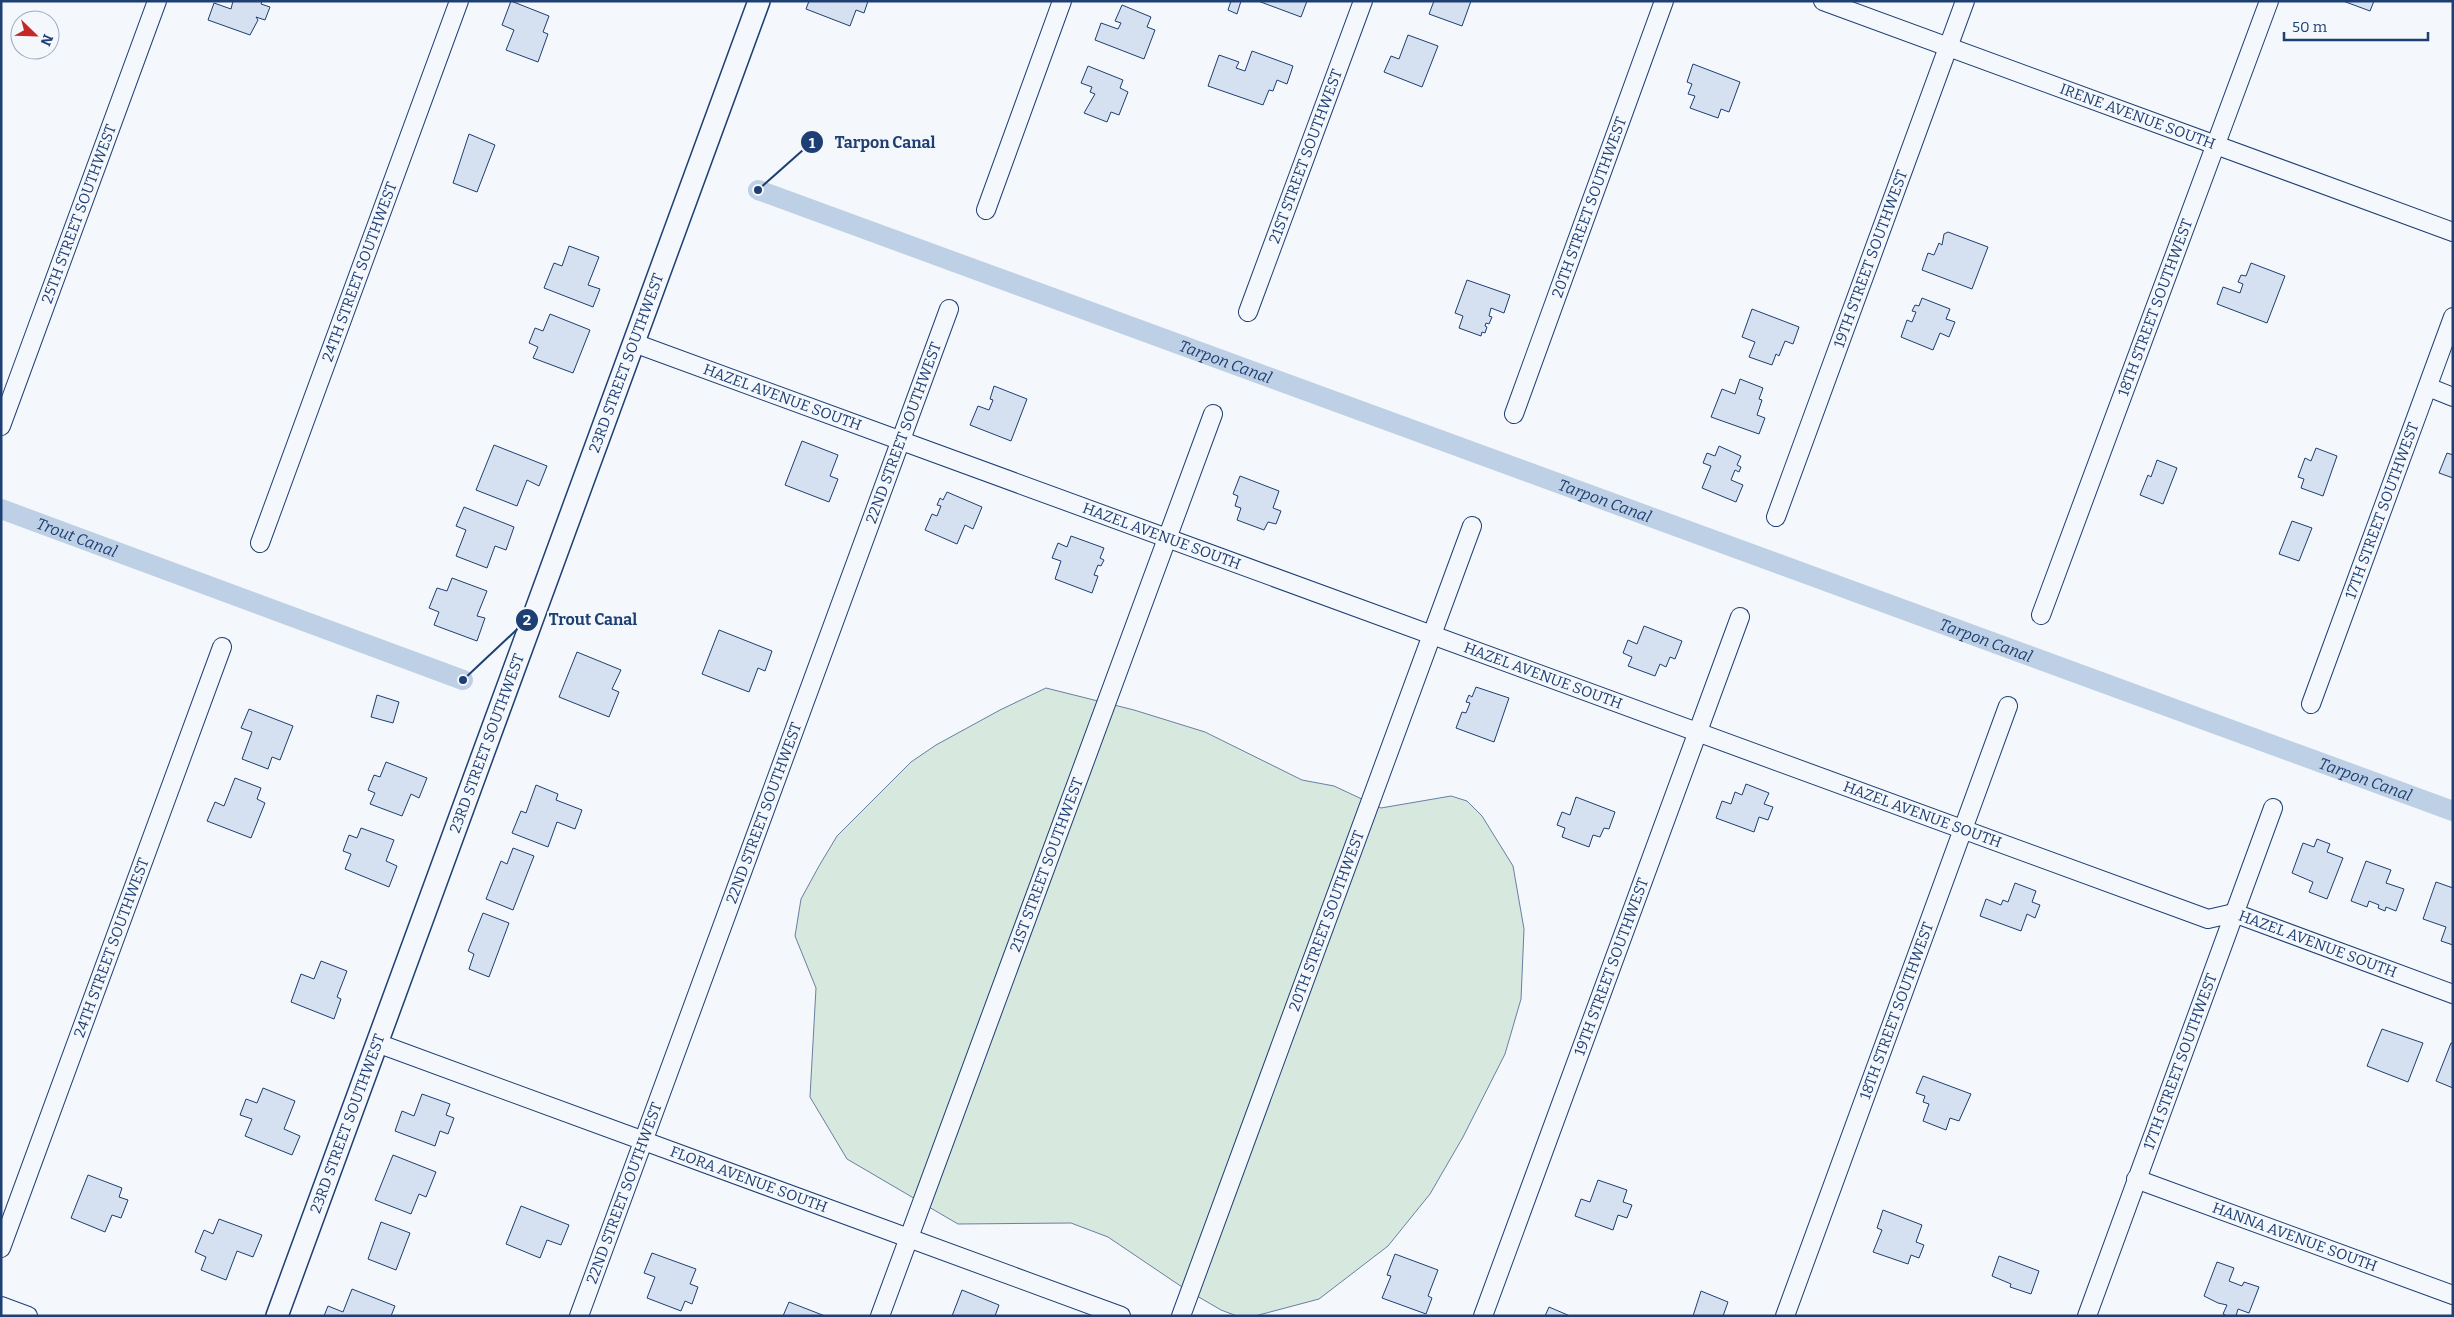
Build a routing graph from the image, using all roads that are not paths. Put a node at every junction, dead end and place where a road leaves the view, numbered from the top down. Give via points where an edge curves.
1 (157, 1) edge
2 (459, 1) edge
3 (759, 1) edge
4 (1062, 1) edge
5 (1363, 1) edge
6 (1664, 1) edge
7 (1823, 1) edge
8 (1965, 1) edge
9 (2268, 1) edge
10 (1948, 47) junction
11 (2215, 145) junction
12 (986, 210) dead end
13 (2453, 232) edge
14 (949, 309) dead end
15 (1248, 312) dead end
16 (2453, 317) edge
17 (634, 343) junction
18 (2428, 387) junction
19 (2453, 396) edge
20 (1212, 414) dead end
21 (1514, 414) dead end
22 (1, 426) edge
23 (901, 439) junction
24 (1776, 518) dead end
25 (1472, 526) dead end
26 (1166, 537) junction
27 (260, 543) dead end
28 (2041, 615) dead end
29 (1740, 617) dead end
30 (1432, 634) junction
31 (222, 647) dead end
32 (2311, 704) dead end
33 (2008, 706) dead end
34 (1698, 732) junction
35 (2273, 808) dead end
36 (1963, 830) junction
37 (2234, 913) junction
38 (2453, 994) edge
39 (377, 1043) junction
40 (644, 1140) junction
41 (2136, 1179) junction
42 (909, 1238) junction
43 (1, 1248) edge
44 (2453, 1295) edge
45 (1, 1306) edge
46 (28, 1316) edge
47 (277, 1316) edge
48 (580, 1316) edge
49 (880, 1316) edge
50 (1121, 1316) edge
51 (1181, 1316) edge
52 (1483, 1316) edge
53 (1785, 1316) edge
54 (2087, 1316) edge

1 - 22 street, 25TH STREET SOUTHWEST
2 - 27 street, 24TH STREET SOUTHWEST
3 - 17 street, 23RD STREET SOUTHWEST
4 - 12 street
5 - 15 street, 21ST STREET SOUTHWEST
6 - 21 street, 20TH STREET SOUTHWEST
7 - 10 street, IRENE AVENUE SOUTH
8 - 10 street, 19TH STREET SOUTHWEST
9 - 11 street, 18TH STREET SOUTHWEST
10 - 11 street, IRENE AVENUE SOUTH
10 - 24 street, 19TH STREET SOUTHWEST
11 - 13 street, IRENE AVENUE SOUTH
11 - 28 street, 18TH STREET SOUTHWEST
14 - 23 street, 22ND STREET SOUTHWEST
16 - 18 street, 17TH STREET SOUTHWEST
17 - 23 street, HAZEL AVENUE SOUTH
17 - 39 street, 23RD STREET SOUTHWEST
18 - 19 street
18 - 32 street, 17TH STREET SOUTHWEST
20 - 26 street, 21ST STREET SOUTHWEST
23 - 26 street, HAZEL AVENUE SOUTH
23 - 40 street, 22ND STREET SOUTHWEST
25 - 30 street, 20TH STREET SOUTHWEST
26 - 30 street, HAZEL AVENUE SOUTH
26 - 42 street, 21ST STREET SOUTHWEST
29 - 34 street, 19TH STREET SOUTHWEST
30 - 34 street, HAZEL AVENUE SOUTH
30 - 51 street, 20TH STREET SOUTHWEST
31 - 43 street, 24TH STREET SOUTHWEST
33 - 36 street, 18TH STREET SOUTHWEST
34 - 36 street, HAZEL AVENUE SOUTH
34 - 52 street, 19TH STREET SOUTHWEST
35 - 37 street, 17TH STREET SOUTHWEST
36 - 37 street, HAZEL AVENUE SOUTH via 2208,919
36 - 53 street, 18TH STREET SOUTHWEST
37 - 38 street, HAZEL AVENUE SOUTH
37 - 41 street, 17TH STREET SOUTHWEST
39 - 40 street, FLORA AVENUE SOUTH
39 - 47 street, 23RD STREET SOUTHWEST
40 - 42 street, FLORA AVENUE SOUTH
40 - 48 street, 22ND STREET SOUTHWEST
41 - 44 street, HANNA AVENUE SOUTH
41 - 54 street, 17TH STREET SOUTHWEST
42 - 49 street, 21ST STREET SOUTHWEST
42 - 50 street, FLORA AVENUE SOUTH
45 - 46 street

